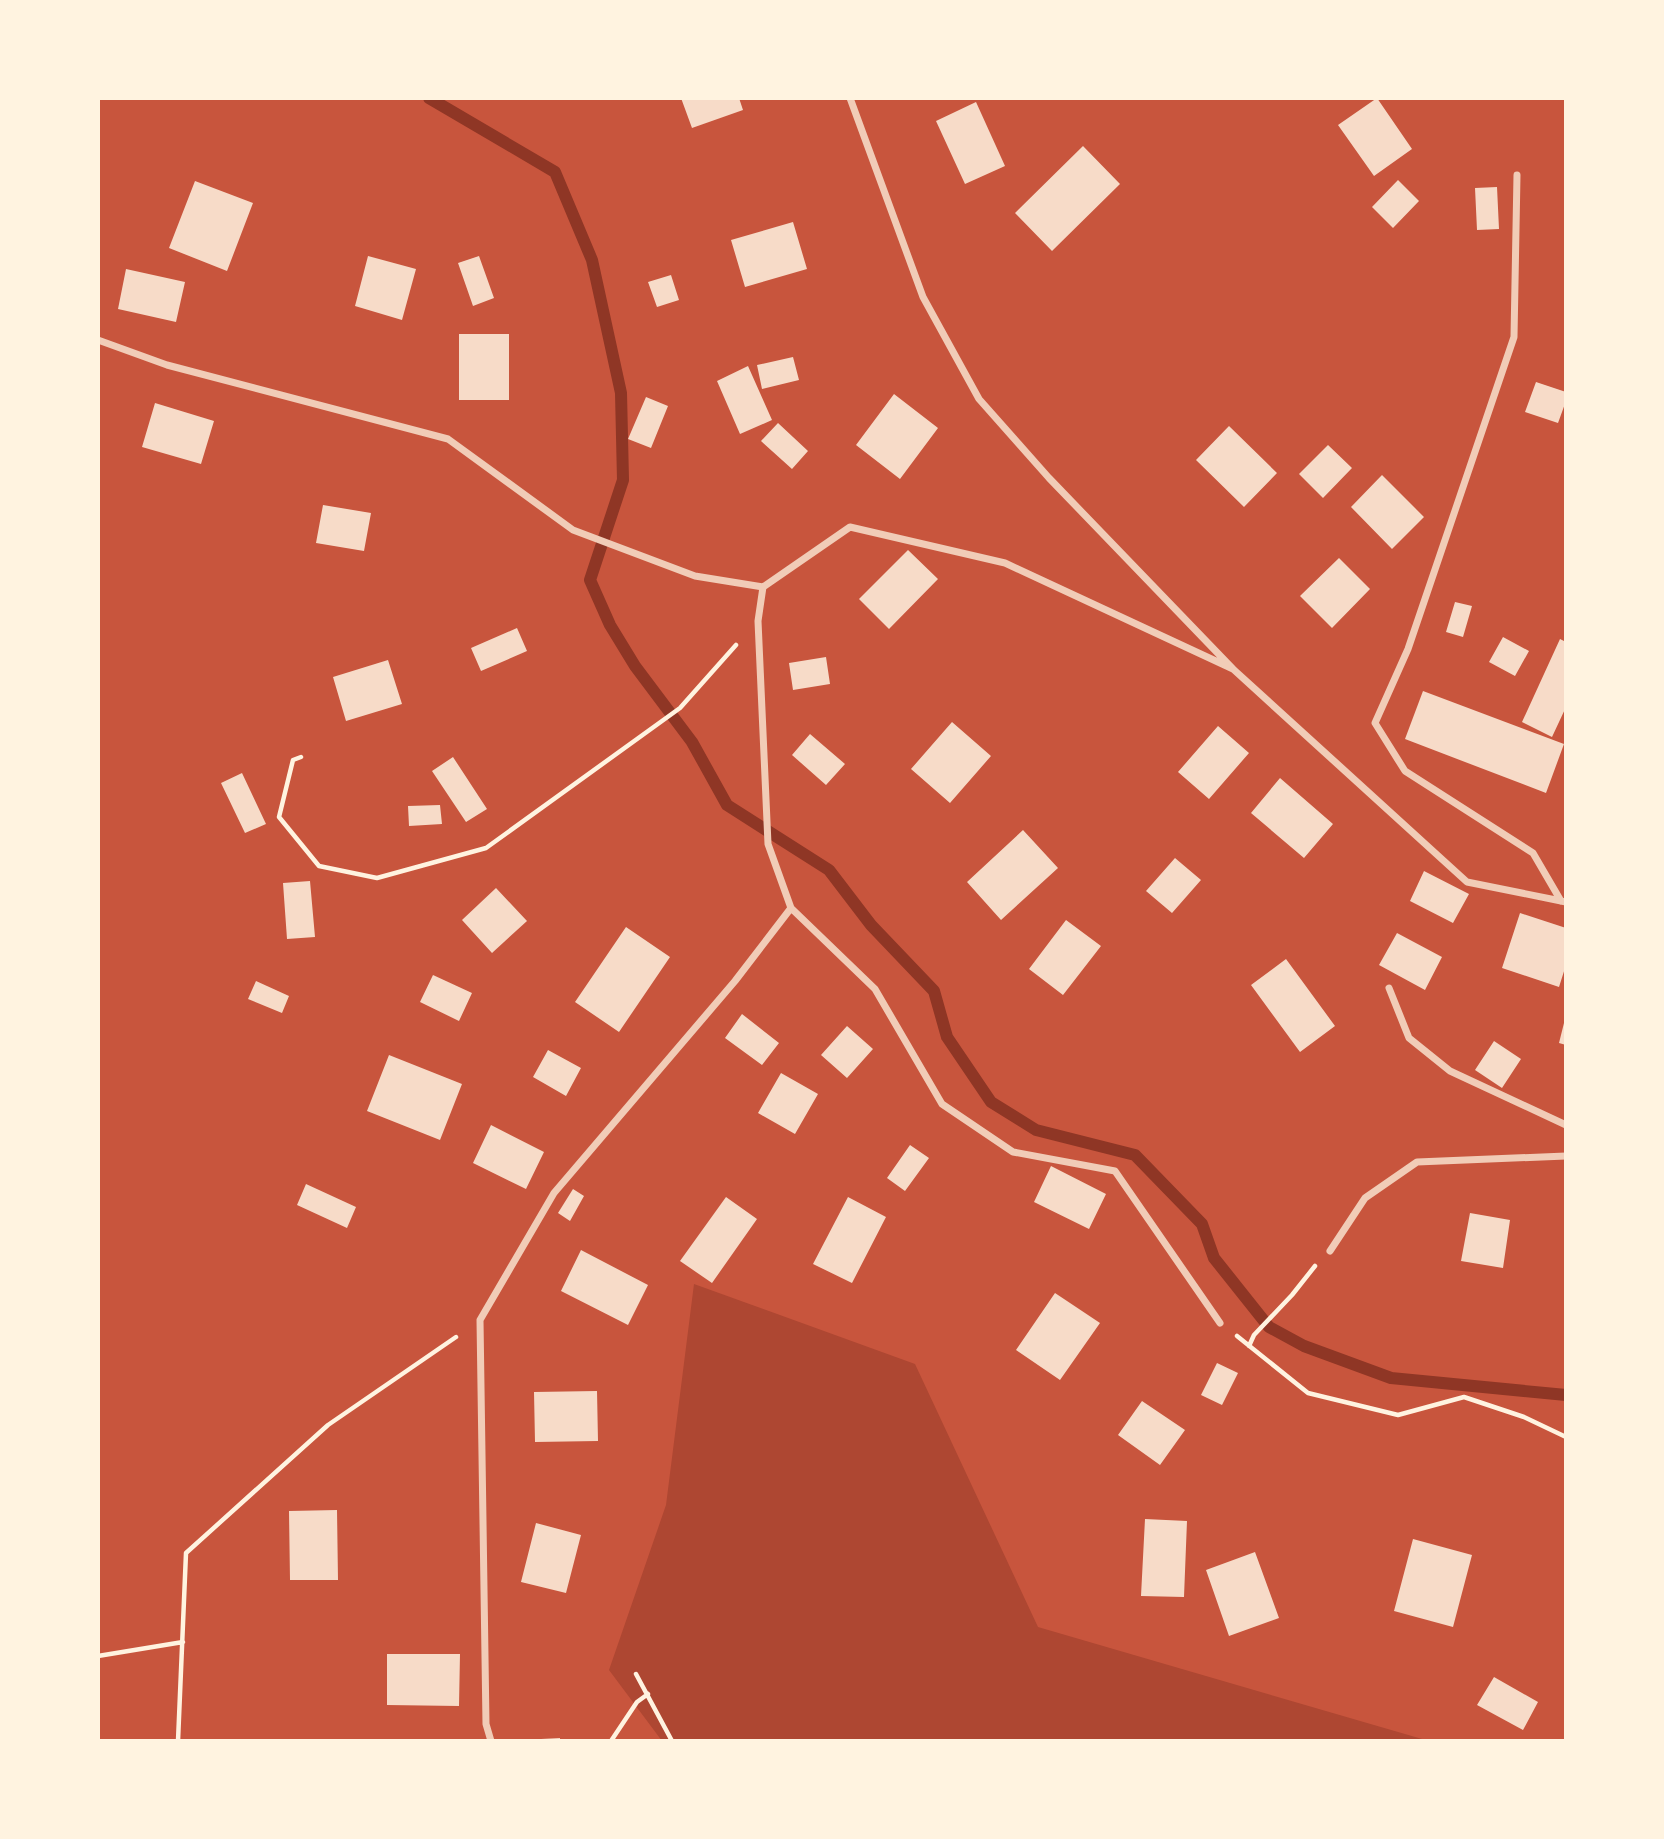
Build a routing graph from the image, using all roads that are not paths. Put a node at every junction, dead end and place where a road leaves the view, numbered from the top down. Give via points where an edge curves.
1 (850, 98) edge
2 (1517, 175) dead end
3 (98, 340) edge
4 (764, 587) junction
5 (1233, 669) junction
6 (1563, 901) edge
7 (791, 908) junction
8 (1390, 988) dead end
9 (1566, 1125) edge
10 (1566, 1156) edge
11 (1330, 1251) road end
12 (1220, 1323) road end
13 (491, 1741) edge

1 - 5 street via 923,297 979,399
2 - 6 street via 1514,337 1408,649 1375,723 1405,771 1533,853
3 - 4 street via 167,365 447,439 573,530 695,576
4 - 5 street via 850,527 1005,563
4 - 7 street via 758,621 768,844
5 - 6 street via 1467,882
7 - 12 street via 875,989 942,1104 1013,1152 1115,1171
7 - 13 street via 554,1194 480,1320 486,1724
8 - 9 street via 1409,1038 1450,1071
10 - 11 street via 1417,1162 1365,1199

